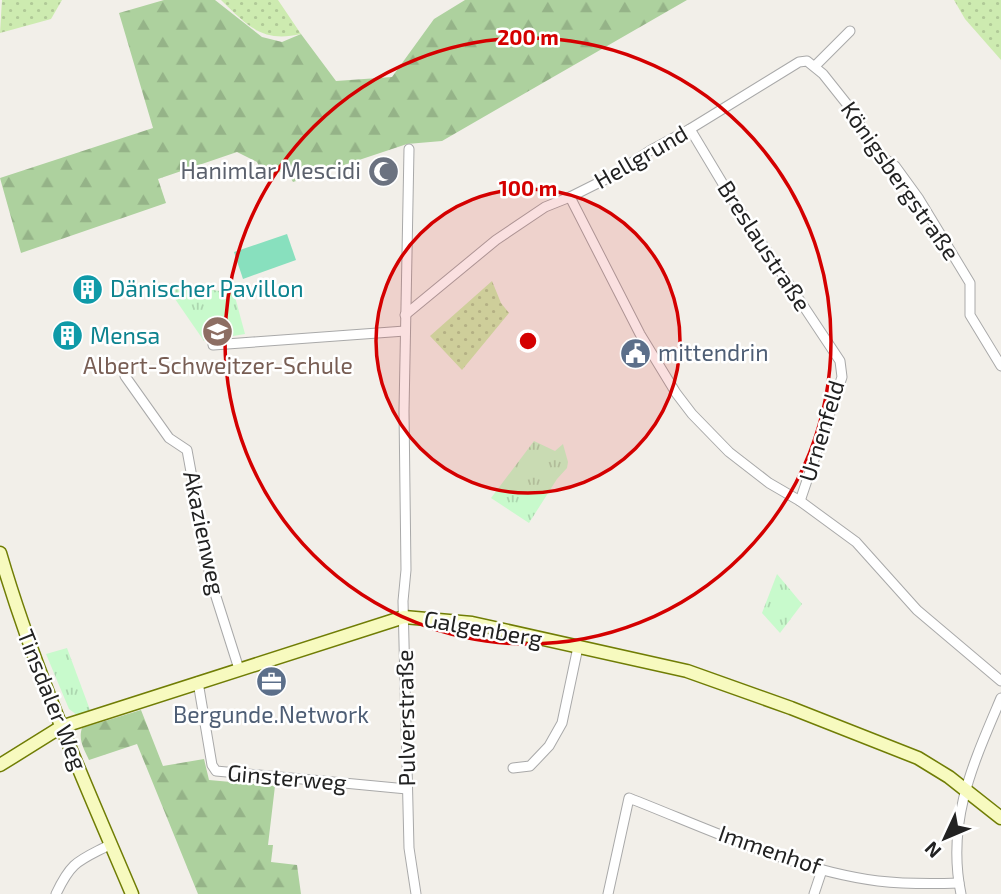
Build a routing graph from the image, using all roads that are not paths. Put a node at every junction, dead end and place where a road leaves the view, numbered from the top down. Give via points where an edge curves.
1 (850, 31) dead end
2 (815, 66) junction
3 (690, 130) junction
4 (408, 149) dead end
5 (570, 197) junction
6 (405, 315) junction
7 (405, 331) junction
8 (213, 345) dead end
9 (840, 361) joint
10 (1001, 366) edge
11 (125, 376) dead end
12 (796, 499) junction
13 (0, 553) edge
14 (404, 617) junction
15 (578, 647) junction
16 (239, 669) junction
17 (1001, 681) edge
18 (198, 682) junction
19 (1001, 698) edge
20 (61, 727) junction
21 (0, 765) edge
22 (513, 768) dead end
23 (965, 788) junction
24 (407, 789) junction
25 (1001, 818) edge
26 (111, 845) junction
27 (822, 870) junction
28 (959, 883) junction
29 (56, 894) edge
30 (132, 894) edge
31 (416, 894) edge
32 (608, 894) edge
33 (814, 894) edge
34 (961, 894) edge

1 - 2 street
2 - 3 street, Hellgrund via 799,62
2 - 10 street, Königsbergstraße via 858,118 872,144 895,166 970,282 970,315
3 - 5 street, Hellgrund
3 - 9 street, Breslaustraße
4 - 6 street, Pulverstraße
5 - 6 street, Hellgrund via 545,207 496,240
5 - 12 street via 640,334 683,403 729,452
6 - 7 street, Pulverstraße
7 - 8 street
7 - 14 street, Pulverstraße
9 - 12 street, Urnenfeld via 842,377
11 - 16 street, Akazienweg via 169,438 187,450 211,581
12 - 17 street via 856,542 916,610
13 - 20 street, Tinsdaler Weg
14 - 15 street, Galgenberg via 472,623
14 - 16 street, Galgenberg
14 - 24 street, Pulverstraße
15 - 22 street via 562,723 530,766
15 - 23 street, Galgenberg via 687,671 791,708 918,758
16 - 18 street, Galgenberg
18 - 20 street, Galgenberg
18 - 24 street, Ginsterweg via 216,771
19 - 23 street
20 - 21 street, Galgenberg
20 - 26 street, Tinsdaler Weg
23 - 25 street, Galgenberg
23 - 28 street via 956,853
24 - 31 street, Pulverstraße
26 - 29 street via 67,870
26 - 30 street, Tinsdaler Weg
27 - 28 street, Immenhof via 877,881
27 - 32 street, Immenhof via 629,798
27 - 33 street
28 - 34 street

